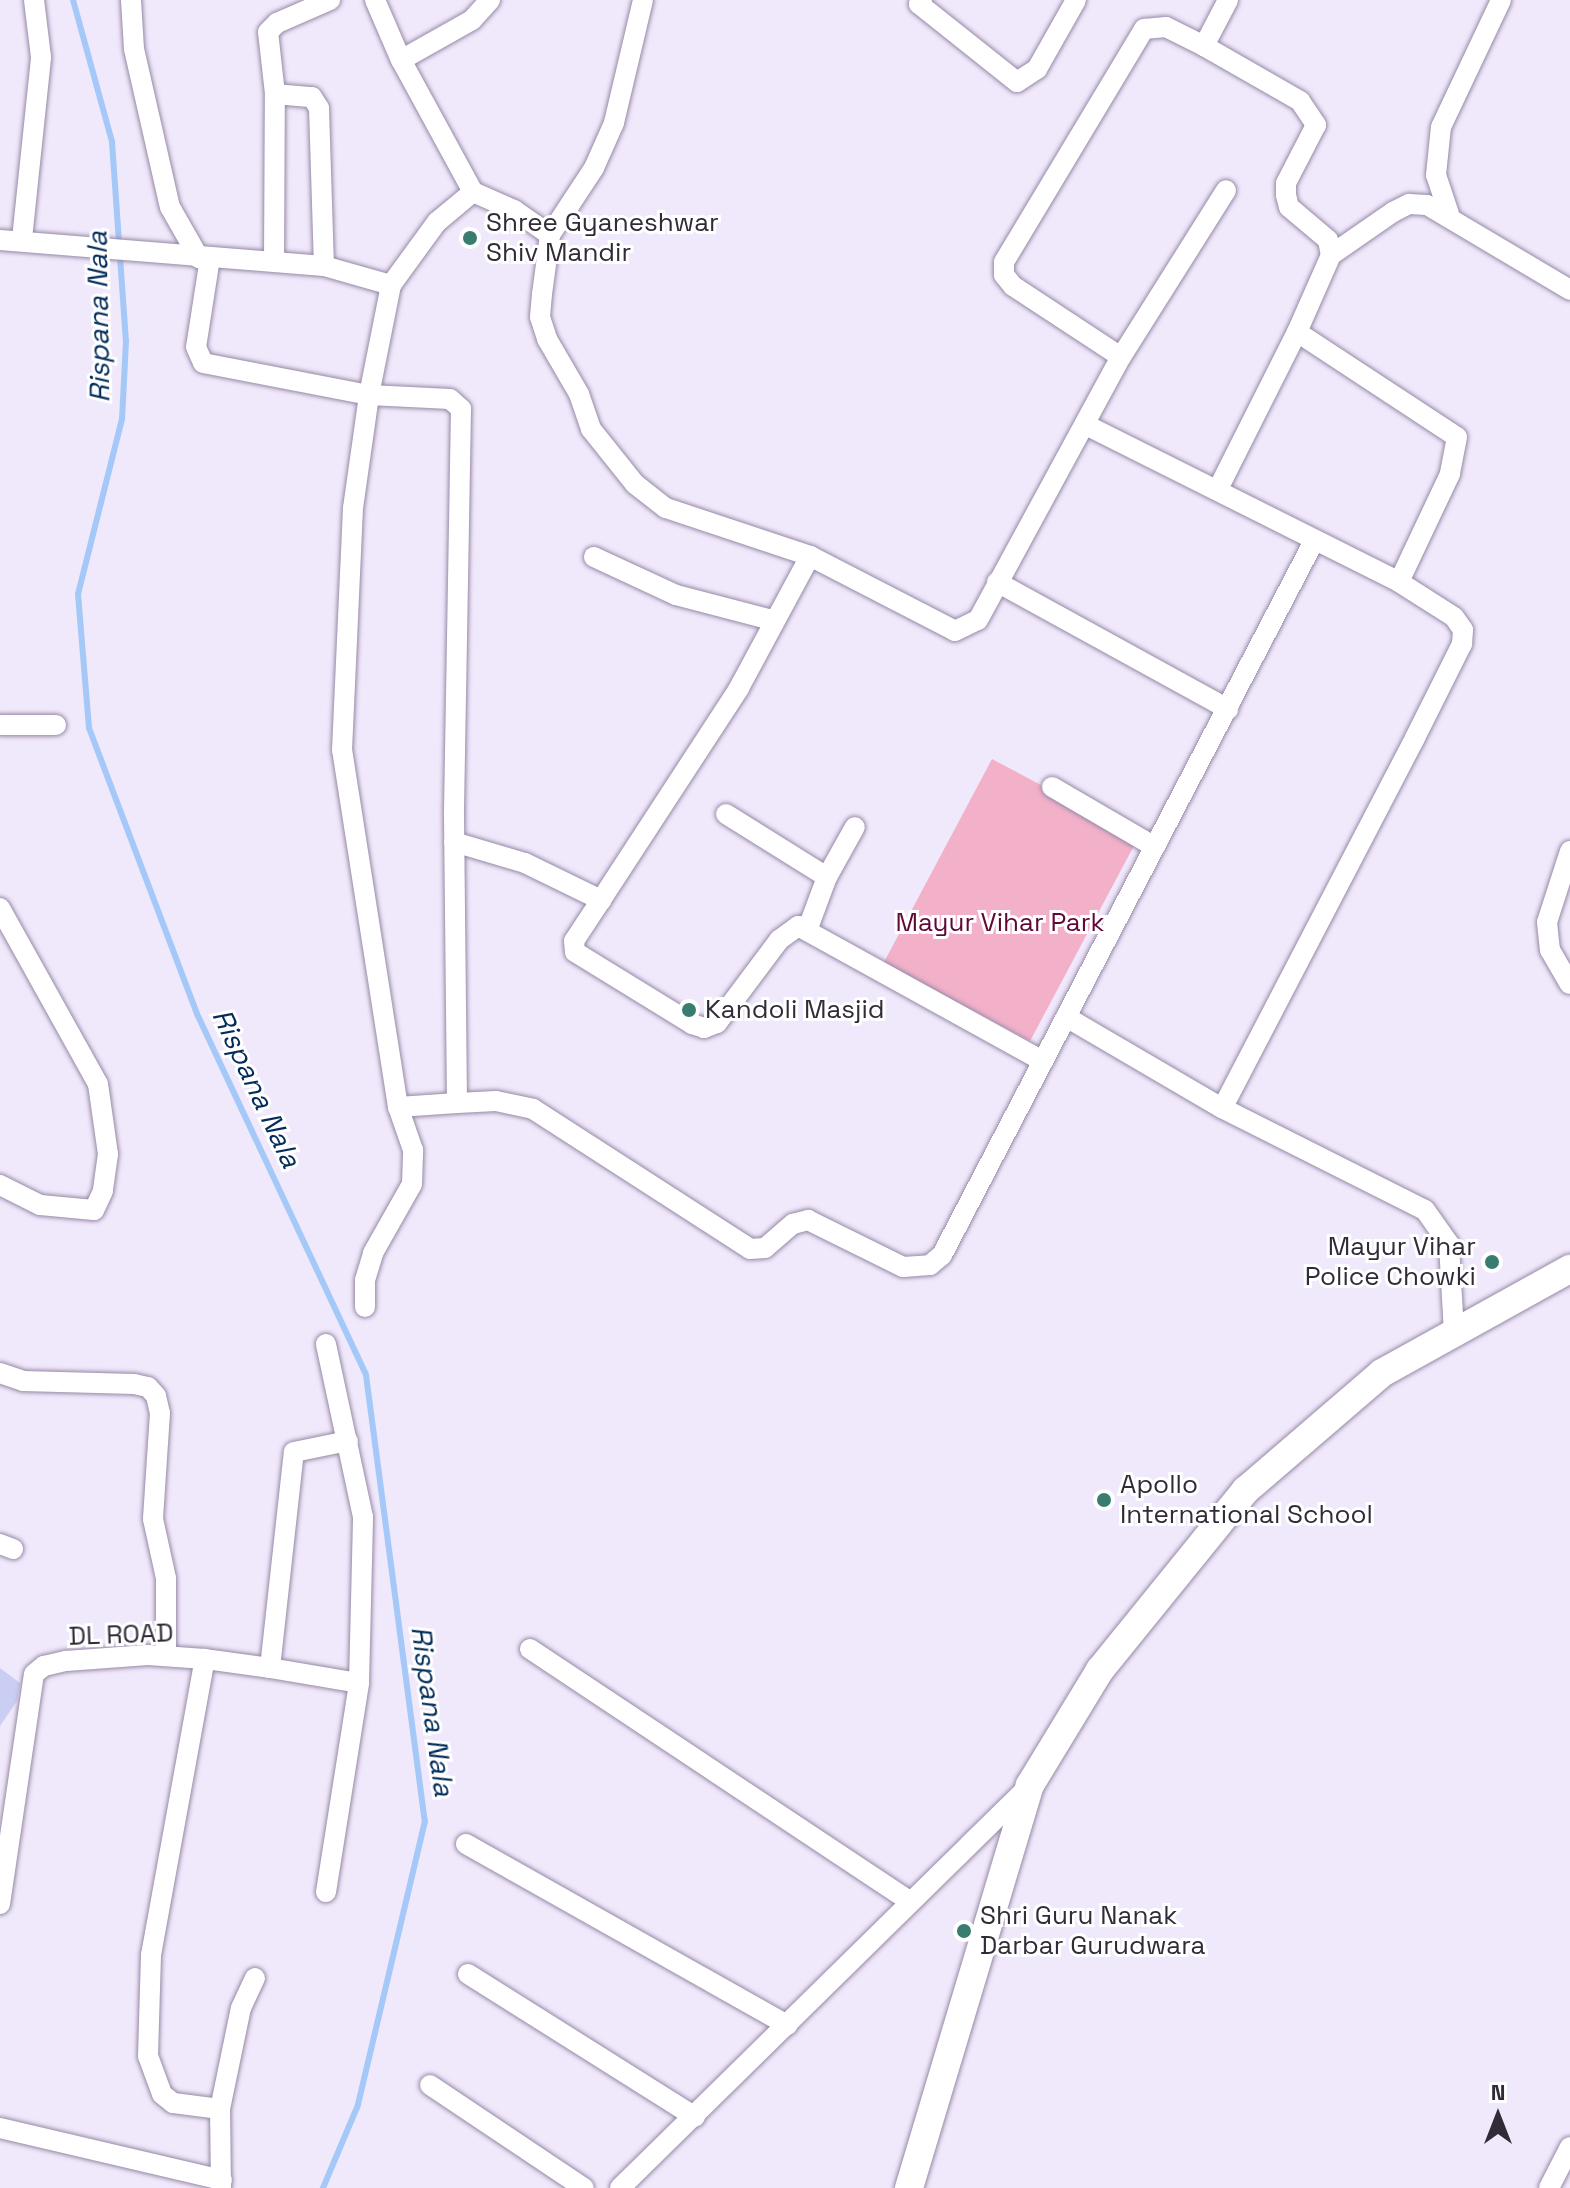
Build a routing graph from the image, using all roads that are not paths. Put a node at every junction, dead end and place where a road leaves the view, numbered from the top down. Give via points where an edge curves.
1 (34, 0) edge
2 (131, 0) edge
3 (330, 0) edge
4 (375, 0) edge
5 (490, 0) edge
6 (643, 0) edge
7 (922, 0) edge
8 (1076, 0) edge
9 (1228, 0) edge
10 (1501, 0) edge
11 (1204, 46) junction
12 (401, 60) junction
13 (275, 94) junction
14 (1226, 190) dead end
15 (473, 192) junction
16 (1449, 214) junction
17 (550, 235) junction
18 (22, 239) junction
19 (0, 240) edge
20 (1331, 255) junction
21 (198, 257) junction
22 (274, 261) junction
23 (324, 266) junction
24 (391, 285) junction
25 (1570, 290) edge
26 (1297, 332) junction
27 (1121, 357) junction
28 (369, 395) junction
29 (1086, 425) junction
30 (1218, 489) junction
31 (1314, 541) junction
32 (810, 556) junction
33 (594, 557) dead end
34 (997, 582) junction
35 (1399, 582) junction
36 (772, 620) junction
37 (1228, 709) junction
38 (0, 725) edge
39 (56, 725) dead end
40 (1052, 787) dead end
41 (726, 814) dead end
42 (855, 827) dead end
43 (454, 842) junction
44 (1155, 847) junction
45 (1570, 851) edge
46 (827, 877) junction
47 (601, 900) junction
48 (0, 908) edge
49 (808, 928) junction
50 (1570, 984) edge
51 (1066, 1017) junction
52 (1043, 1061) junction
53 (457, 1103) junction
54 (398, 1107) junction
55 (1222, 1108) junction
56 (0, 1185) edge
57 (1570, 1269) edge
58 (365, 1307) dead end
59 (1454, 1333) junction
60 (326, 1344) dead end
61 (0, 1373) edge
62 (348, 1441) junction
63 (530, 1649) dead end
64 (166, 1656) junction
65 (205, 1659) junction
66 (270, 1668) junction
67 (359, 1683) junction
68 (1030, 1785) junction
69 (8, 1788) edge
70 (466, 1844) dead end
71 (326, 1892) dead end
72 (909, 1901) junction
73 (0, 1904) edge
74 (468, 1974) dead end
75 (255, 1978) dead end
76 (787, 2025) junction
77 (430, 2085) dead end
78 (220, 2109) junction
79 (695, 2117) junction
80 (0, 2128) edge
81 (1570, 2147) edge
82 (221, 2184) edge
83 (584, 2188) edge
84 (620, 2188) edge
85 (909, 2188) edge
86 (1549, 2188) edge

1 - 18 street via 41,57
2 - 21 street via 134,49 170,207
3 - 13 street via 268,32
4 - 12 street
5 - 12 street via 472,20
6 - 17 street via 614,123 594,168
7 - 8 street via 919,4 1017,82 1037,69
9 - 11 street
10 - 16 street via 1441,127 1436,175
11 - 20 street via 1313,114 1316,125 1286,183 1289,207 1328,240
11 - 27 street via 1166,27 1144,29 1004,262 1004,275 1013,286
12 - 15 street
13 - 22 street
13 - 23 street via 312,97 319,108
14 - 27 street
15 - 17 street via 514,210
15 - 24 street via 415,248
16 - 20 street via 1409,204
16 - 25 street
17 - 32 street via 540,317 605,452 666,508
18 - 19 street
18 - 21 street
20 - 26 street
21 - 22 street
21 - 28 street via 196,347 203,363
22 - 23 street
23 - 24 street
24 - 28 street
26 - 30 street
26 - 35 street via 1457,437 1458,454 1440,499
27 - 29 street
28 - 43 street via 450,399 461,409
28 - 54 street via 353,508 342,750
29 - 30 street
29 - 34 street
30 - 31 street
31 - 35 street
31 - 37 street
32 - 34 street via 955,631 978,620
32 - 36 street
33 - 36 street via 676,595
34 - 37 street
35 - 55 street via 1454,617 1463,630 1462,644
36 - 47 street via 739,688
37 - 44 street
38 - 39 street
40 - 44 street
41 - 46 street
42 - 46 street
43 - 47 street via 525,863
43 - 53 street
44 - 51 street
45 - 50 street via 1547,922 1550,950
46 - 49 street
47 - 49 street via 574,941 575,952 704,1028 726,1014 788,931
48 - 56 street via 98,1084 108,1154 103,1191 94,1210 40,1205
49 - 52 street
51 - 52 street
51 - 55 street
52 - 53 street via 942,1255 920,1269 903,1267 808,1220 793,1224 765,1248 750,1249 533,1109 496,1101
53 - 54 street
54 - 58 street via 413,1150 412,1184 373,1253
55 - 59 street via 1425,1210 1449,1244
57 - 59 main road
59 - 68 main road via 1382,1373 1246,1490 1100,1670
60 - 62 street
61 - 64 street via 23,1381 134,1384 148,1387 156,1396 160,1413 153,1519 166,1578
62 - 66 street via 294,1452
62 - 67 street via 363,1517
63 - 72 street
64 - 65 street, DL ROAD
64 - 69 street, DL ROAD via 66,1661 34,1674
65 - 66 street, DL ROAD
65 - 78 street via 151,1955 145,2025 148,2056 162,2094 173,2103
66 - 67 street, DL ROAD
67 - 71 street
68 - 72 street
68 - 85 main road
69 - 73 street, DL ROAD via 10,1863
70 - 76 street
72 - 76 street
74 - 79 street
75 - 78 street via 241,2008
76 - 79 street
77 - 83 street
78 - 82 street
79 - 84 street
80 - 82 street
81 - 86 street

